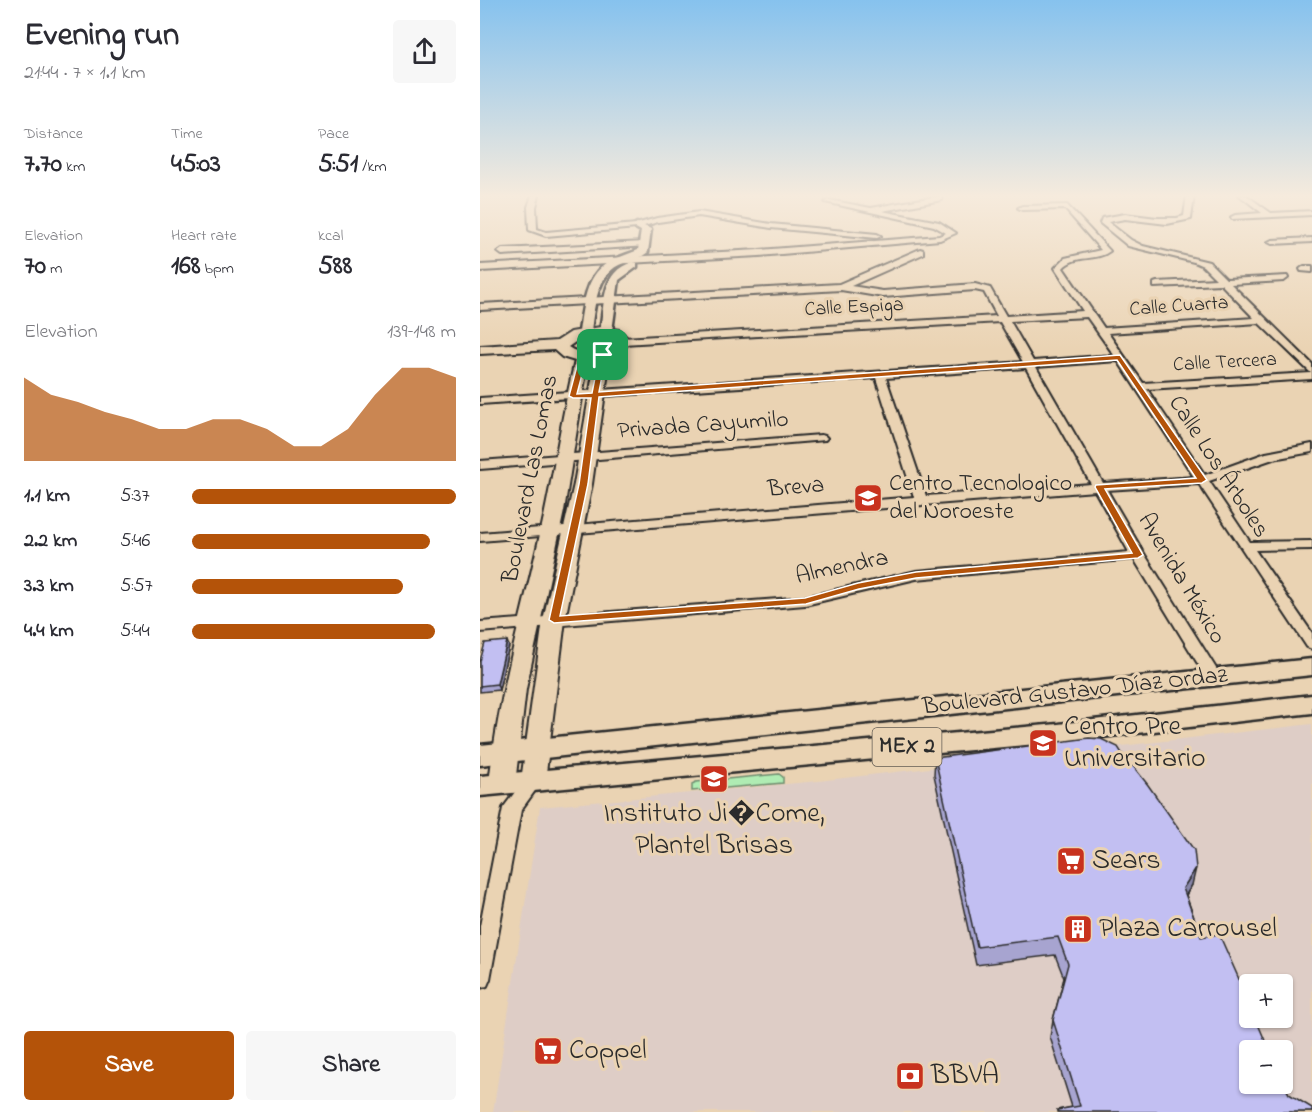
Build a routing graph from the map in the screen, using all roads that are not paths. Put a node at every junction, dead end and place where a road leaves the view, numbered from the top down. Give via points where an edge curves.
1 (568, 247) edge
2 (644, 247) edge
3 (652, 247) edge
4 (830, 247) edge
5 (1102, 247) edge
6 (1141, 247) edge
7 (502, 252) dead end
8 (920, 252) dead end
9 (651, 258) junction
10 (628, 259) junction
11 (588, 262) junction
12 (480, 268) edge
13 (605, 269) junction
14 (1284, 278) dead end
15 (1223, 281) junction
16 (1157, 285) dead end
17 (841, 287) junction
18 (611, 300) junction
19 (590, 301) junction
20 (480, 307) edge
21 (1087, 314) junction
22 (1004, 319) junction
23 (1260, 320) junction
24 (606, 331) junction
25 (1100, 331) junction
26 (585, 332) junction
27 (623, 341) junction
28 (561, 345) junction
29 (480, 350) edge
30 (603, 355) junction
31 (582, 357) junction
32 (1120, 358) junction
33 (1030, 364) junction
34 (1312, 370) edge
35 (880, 376) junction
36 (1312, 376) edge
37 (1140, 386) junction
38 (595, 395) junction
39 (573, 396) junction
40 (480, 401) edge
41 (821, 438) dead end
42 (1312, 448) edge
43 (586, 456) junction
44 (563, 458) junction
45 (480, 465) edge
46 (1202, 480) junction
47 (1100, 487) junction
48 (921, 500) junction
49 (573, 529) junction
50 (550, 531) junction
51 (480, 537) edge
52 (1312, 545) edge
53 (1245, 546) junction
54 (1138, 555) junction
55 (554, 620) junction
56 (527, 623) junction
57 (480, 627) edge
58 (1312, 644) edge
59 (1312, 667) edge
60 (1214, 678) junction
61 (1312, 704) edge
62 (536, 748) junction
63 (492, 754) edge
64 (533, 781) junction
65 (498, 793) edge
66 (480, 979) edge

1 - 7 street
2 - 10 street via 644,252
3 - 9 street
4 - 9 street
5 - 21 street, Calle Los Árboles via 1106,251 1101,254 1067,260 1059,268
6 - 15 street via 1193,258 1206,264
8 - 17 street
9 - 10 street
9 - 18 street via 616,275
10 - 11 street
10 - 13 street
11 - 12 street
11 - 13 street
13 - 19 street
14 - 15 street
15 - 16 street
15 - 23 street
17 - 18 street
17 - 22 street, Avenida México via 883,294 982,288
18 - 19 street
18 - 24 street
19 - 20 street
19 - 26 street
21 - 22 street, Calle Espiga
21 - 25 street, Calle Los Árboles
22 - 27 street, Calle Espiga
22 - 33 street, Avenida México
23 - 25 street, Calle Cuarta
23 - 34 street
24 - 26 main road
24 - 27 main road
25 - 32 street, Calle Los Árboles
26 - 28 main road
27 - 30 main road
28 - 29 main road
28 - 31 main road via 565,353
30 - 31 main road
30 - 38 main road, Boulevard Las Lomas
31 - 39 main road, Boulevard Las Lomas
32 - 33 street
32 - 37 street, Calle Los Árboles
33 - 35 street
33 - 47 street, Avenida México
35 - 38 street
35 - 48 street
36 - 37 street, Calle Tercera
37 - 46 street, Calle Los Árboles
38 - 39 street
38 - 43 main road, Boulevard Las Lomas
39 - 40 street
39 - 44 main road, Boulevard Las Lomas
41 - 43 street, Privada Cayumilo
42 - 46 street, Breva via 1270,456
43 - 44 street, Privada Cayumilo
43 - 49 main road, Boulevard Las Lomas
44 - 45 street, Privada Cayumilo
44 - 50 main road, Boulevard Las Lomas
46 - 47 street, Breva
46 - 53 street, Calle Los Árboles
47 - 48 street, Breva
47 - 54 street, Avenida México
48 - 49 street, Breva
49 - 50 street, Breva
49 - 55 main road, Boulevard Las Lomas
50 - 51 street, Breva
50 - 56 main road, Boulevard Las Lomas
52 - 53 street
53 - 58 street, Calle Los Árboles
54 - 55 street, Almendra via 916,575 806,601
54 - 60 street, Avenida México
55 - 56 street, Almendra
55 - 62 main road, Boulevard Las Lomas
56 - 57 street, Almendra
56 - 63 main road, Boulevard Las Lomas
59 - 60 main road, Boulevard Gustavo Díaz Ordaz / MEX 2
60 - 62 main road, Boulevard Gustavo Díaz Ordaz / MEX 2
61 - 64 main road, Boulevard Gustavo Díaz Ordaz / MEX 2 via 1058,733
62 - 63 main road, Boulevard Gustavo Díaz Ordaz / MEX 2
62 - 64 main road, Boulevard Las Lomas
63 - 65 main road, Boulevard Las Lomas
64 - 65 main road, Boulevard Gustavo Díaz Ordaz / MEX 2
65 - 66 street

